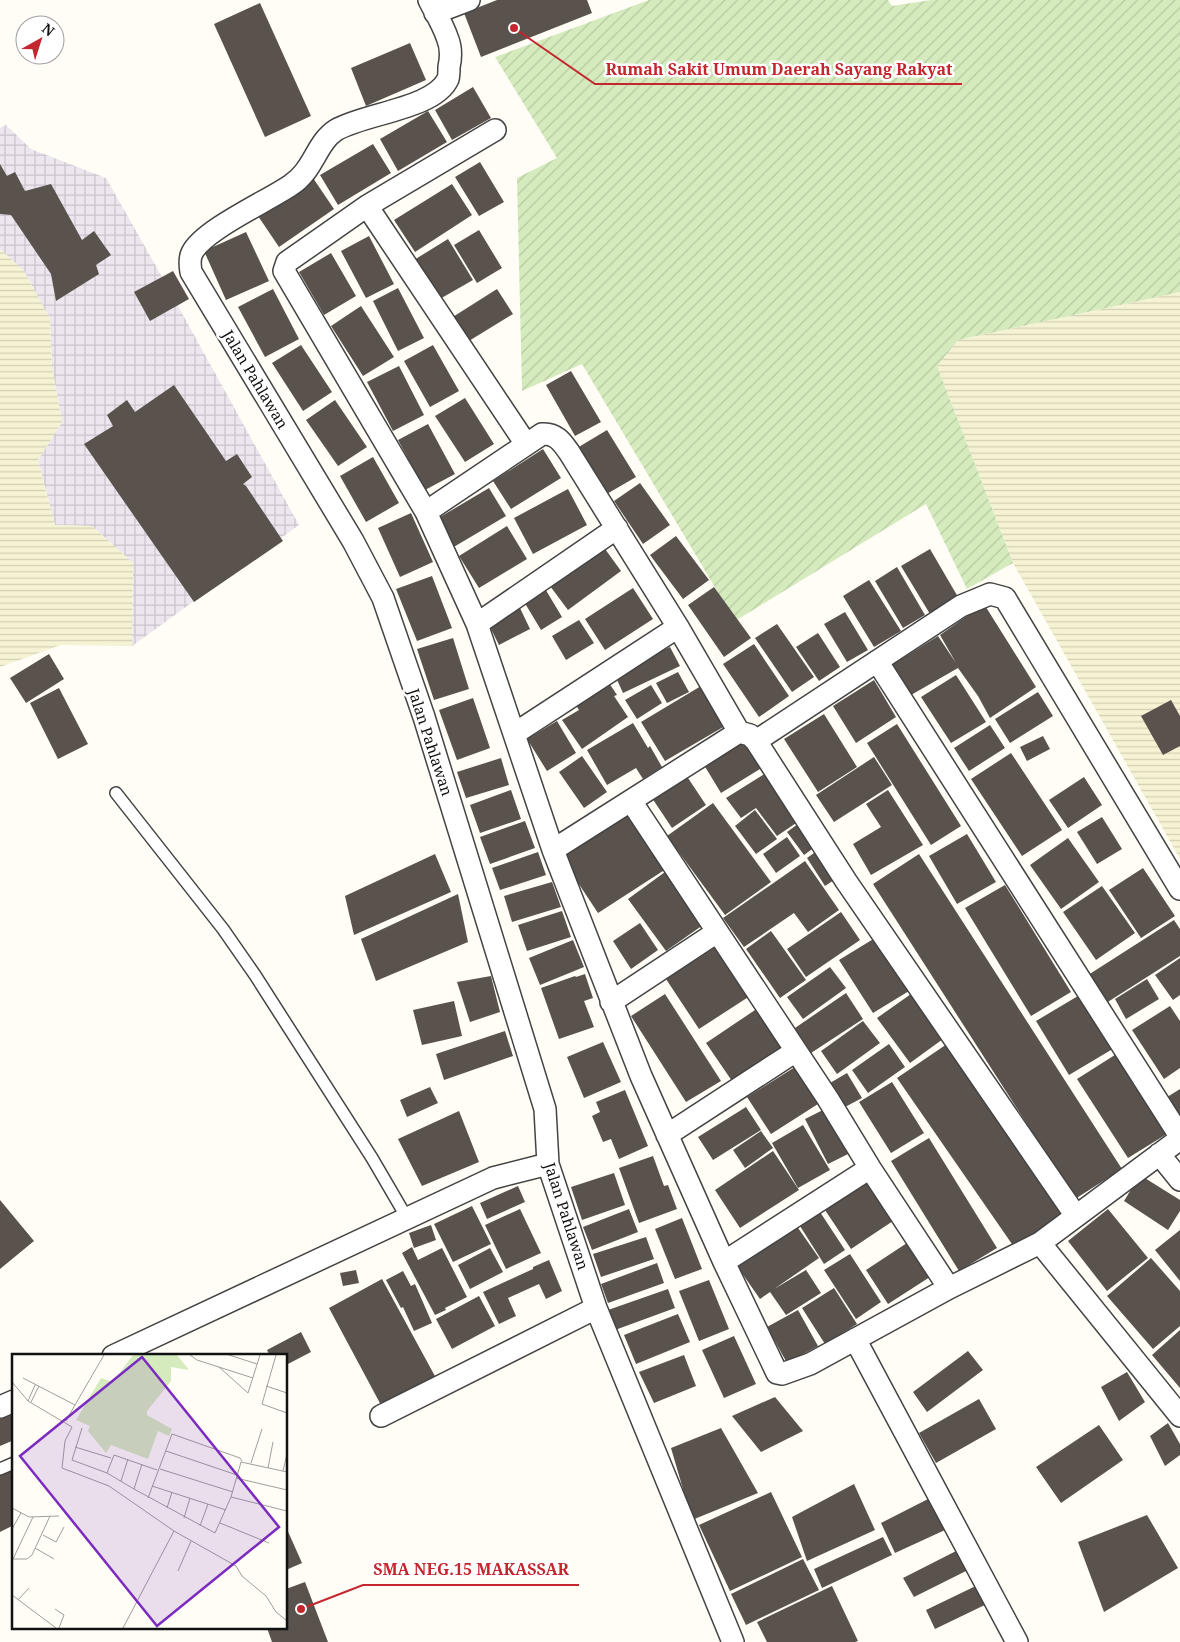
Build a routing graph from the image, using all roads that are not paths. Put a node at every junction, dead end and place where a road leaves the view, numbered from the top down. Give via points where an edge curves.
1 (469, 0) edge
2 (432, 7) edge
3 (495, 130) dead end
4 (367, 206) junction
5 (526, 444) junction
6 (426, 512) junction
7 (617, 528) junction
8 (477, 624) junction
9 (678, 627) junction
10 (877, 662) junction
11 (514, 734) junction
12 (747, 737) junction
13 (116, 793) dead end
14 (631, 801) junction
15 (553, 850) junction
16 (1180, 889) edge
17 (717, 932) junction
18 (611, 1002) junction
19 (796, 1051) junction
20 (667, 1135) junction
21 (1180, 1137) edge
22 (1159, 1154) junction
23 (548, 1164) junction
24 (870, 1168) junction
25 (1180, 1180) edge
26 (1076, 1216) junction
27 (406, 1218) junction
28 (1040, 1242) junction
29 (724, 1262) junction
30 (949, 1288) junction
31 (596, 1308) junction
32 (854, 1339) junction
33 (117, 1354) edge
34 (12, 1402) edge
35 (0, 1407) edge
36 (381, 1416) dead end
37 (1180, 1416) edge
38 (12, 1464) edge
39 (0, 1469) edge
40 (733, 1642) edge
41 (1017, 1642) edge

1 - 2 street
2 - 23 street, Jalan Pahlawan via 448,37 450,62 448,79 435,94 336,130 293,184 205,238 192,253 190,264 191,272 353,541 383,598 424,717 545,1109
3 - 4 street
4 - 5 street
4 - 6 street via 287,262 284,271
5 - 6 street
5 - 7 street via 542,434 552,434 561,440
6 - 8 street
7 - 8 street
7 - 9 street
8 - 11 street
9 - 11 street
9 - 12 street
10 - 12 street
10 - 16 street via 961,606 990,594 1005,598
10 - 21 street
11 - 15 street
12 - 14 street
12 - 26 street
13 - 27 lane via 255,975 372,1158
14 - 15 street
14 - 17 street
15 - 18 street
17 - 18 street
17 - 19 street
18 - 20 street
19 - 20 street
19 - 24 street
20 - 29 street
21 - 22 street
22 - 25 street
22 - 26 street
23 - 27 street via 493,1178
23 - 31 street, Jalan Pahlawan
24 - 29 street
24 - 30 street
26 - 28 street
27 - 33 street
28 - 30 street
28 - 37 street
29 - 32 street via 777,1373 810,1364
30 - 32 street
31 - 36 street
31 - 40 street, Jalan Pahlawan
32 - 41 street
34 - 35 street
38 - 39 lane

